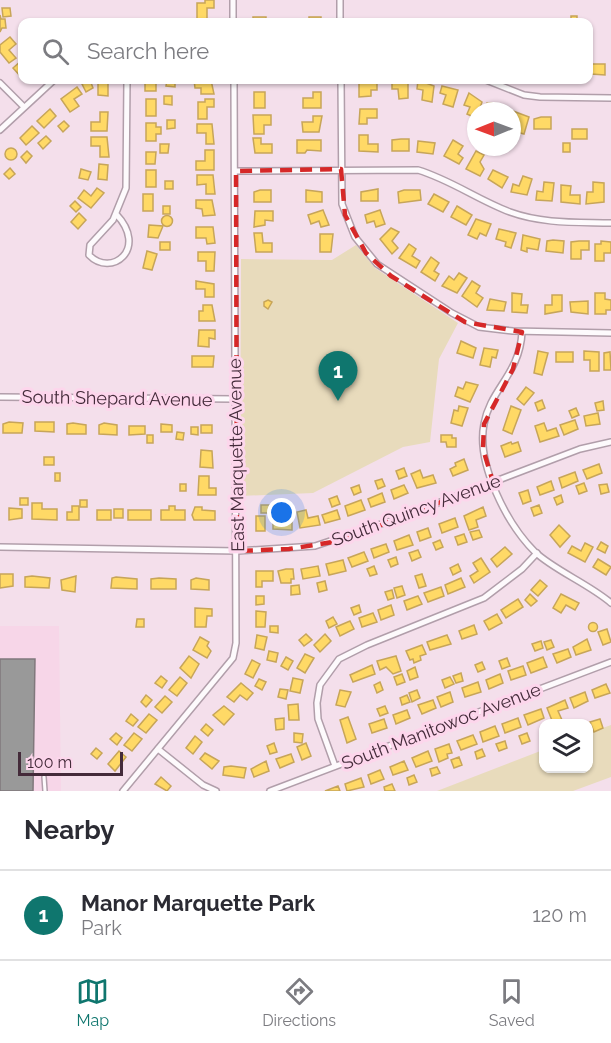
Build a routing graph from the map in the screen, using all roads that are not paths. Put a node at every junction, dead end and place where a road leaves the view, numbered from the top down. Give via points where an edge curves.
1 (233, 0) edge
2 (340, 0) edge
3 (233, 18) edge
4 (340, 18) edge
5 (0, 82) edge
6 (50, 84) edge
7 (127, 84) edge
8 (234, 84) edge
9 (341, 84) edge
10 (497, 84) edge
11 (611, 98) edge
12 (24, 107) junction
13 (0, 130) edge
14 (341, 170) junction
15 (236, 171) junction
16 (116, 214) junction
17 (611, 223) edge
18 (522, 332) junction
19 (611, 333) edge
20 (0, 397) edge
21 (235, 399) junction
22 (611, 442) edge
23 (493, 482) junction
24 (0, 547) edge
25 (237, 551) junction
26 (537, 553) junction
27 (611, 603) edge
28 (611, 662) edge
29 (158, 749) junction
30 (335, 766) junction
31 (45, 777) dead end
32 (45, 791) edge
33 (123, 791) edge
34 (216, 791) edge
35 (270, 791) edge

1 - 3 street
2 - 4 street
5 - 12 street
6 - 12 street
7 - 16 street via 127,178
8 - 15 street, East Marquette Avenue
9 - 14 street
10 - 11 street via 540,97
12 - 13 street
14 - 15 street
14 - 17 street via 418,170 528,218
14 - 18 street via 342,204 349,226 377,264 465,322
15 - 21 street, East Marquette Avenue
16 - 16 street via 90,245 89,255 96,260 116,261 130,248 129,234
18 - 19 street
18 - 23 street via 513,369 489,406 483,424 483,449
20 - 21 street, South Shepard Avenue
21 - 25 street, East Marquette Avenue
22 - 23 street, South Quincy Avenue via 580,449
23 - 25 street, South Quincy Avenue via 339,541 289,549
23 - 26 street via 506,513
24 - 25 street, South Quincy Avenue
25 - 29 street, East Marquette Avenue via 238,627 233,658
26 - 27 street
26 - 30 street via 484,598 367,645 339,659 328,670 320,685 318,719
28 - 30 street, South Manitowoc Avenue
29 - 33 street, East Marquette Avenue
29 - 34 street
30 - 35 street, South Manitowoc Avenue
31 - 32 lane

